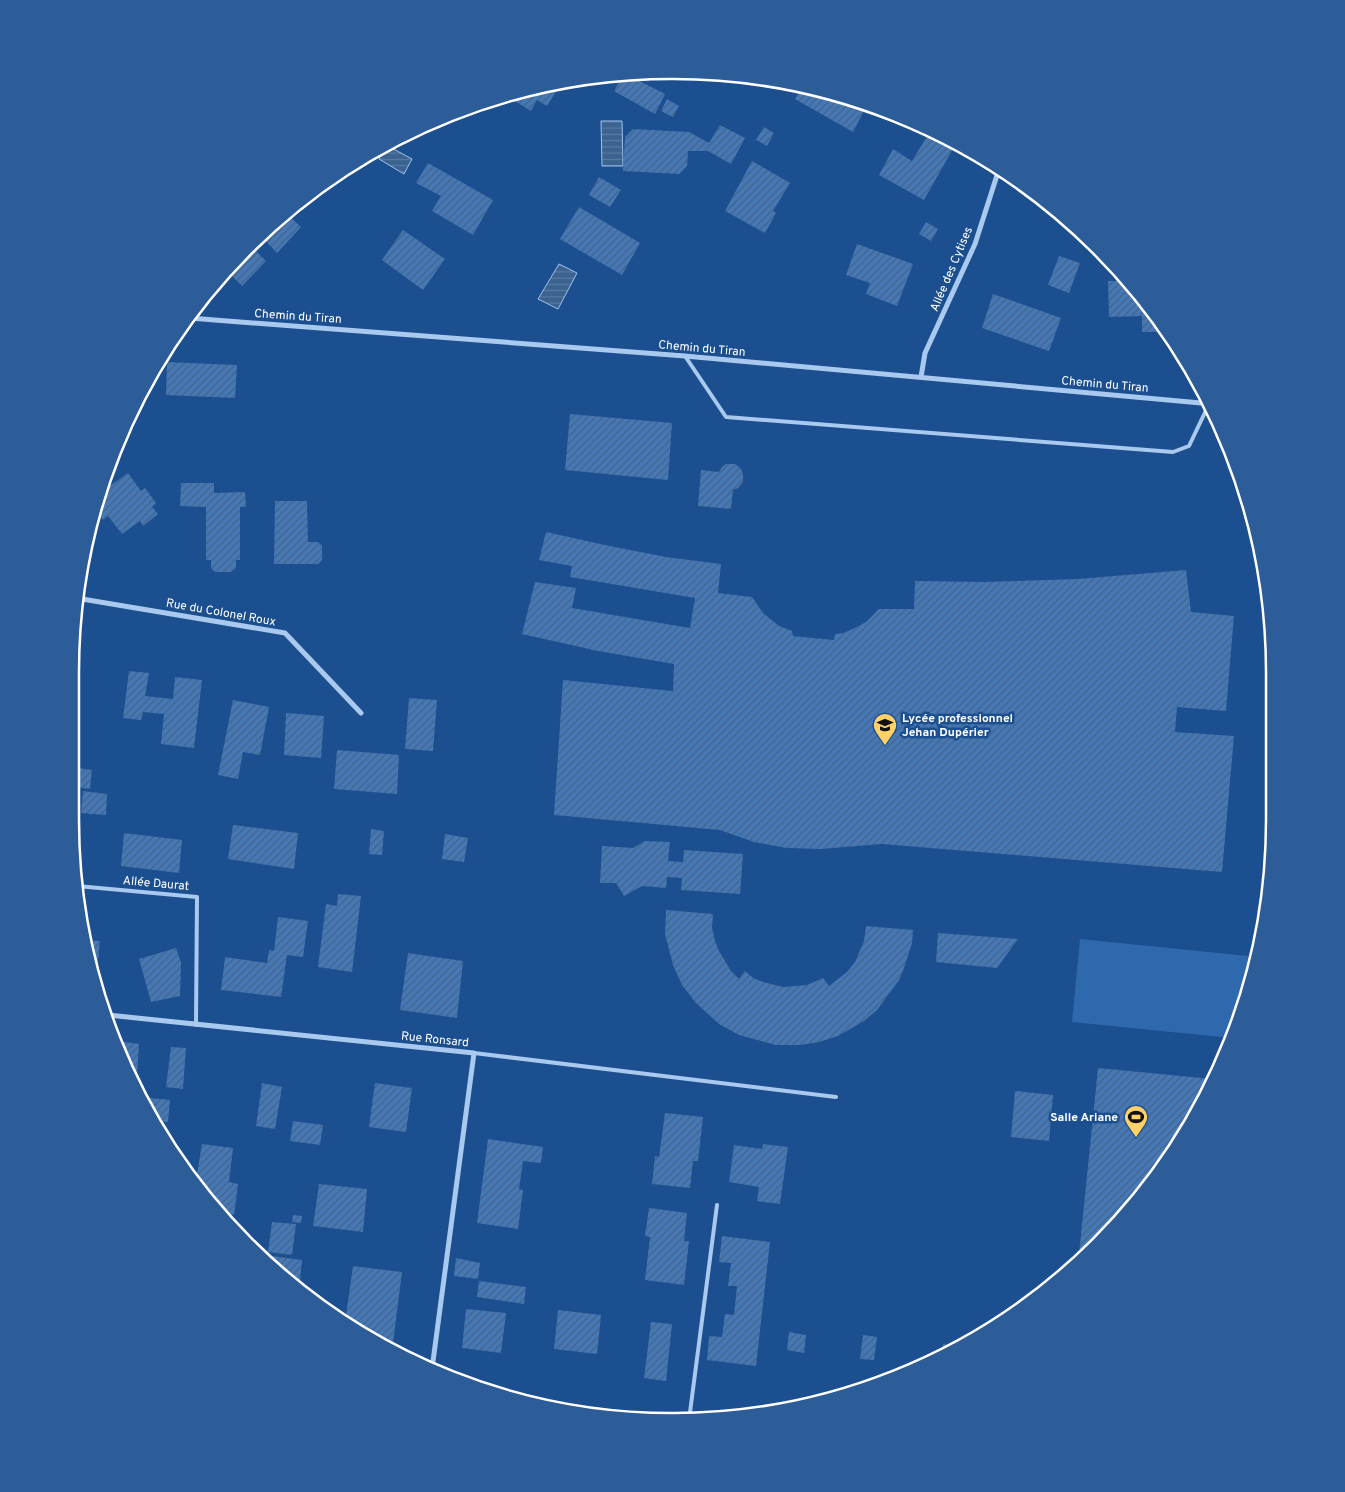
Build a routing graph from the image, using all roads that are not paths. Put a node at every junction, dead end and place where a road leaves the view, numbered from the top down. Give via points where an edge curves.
1 (997, 176) edge
2 (196, 319) edge
3 (685, 356) junction
4 (921, 377) junction
5 (1201, 403) edge
6 (1206, 412) edge
7 (84, 599) edge
8 (361, 712) dead end
9 (83, 887) edge
10 (112, 1015) edge
11 (196, 1024) junction
12 (474, 1054) junction
13 (836, 1097) dead end
14 (717, 1205) dead end
15 (433, 1362) edge
16 (690, 1413) edge

1 - 4 street, Allée des Cytises via 975,244 925,353
2 - 3 street, Chemin du Tiran
3 - 4 street, Chemin du Tiran
3 - 6 lane via 726,417 1173,452 1189,446
4 - 5 street, Chemin du Tiran
7 - 8 street, Rue du Colonel Roux via 284,634
9 - 11 lane, Allée Daurat via 197,897
10 - 11 street, Rue Ronsard
11 - 12 street, Rue Ronsard
12 - 13 lane
12 - 15 street, Rue Ronsard
14 - 16 lane

